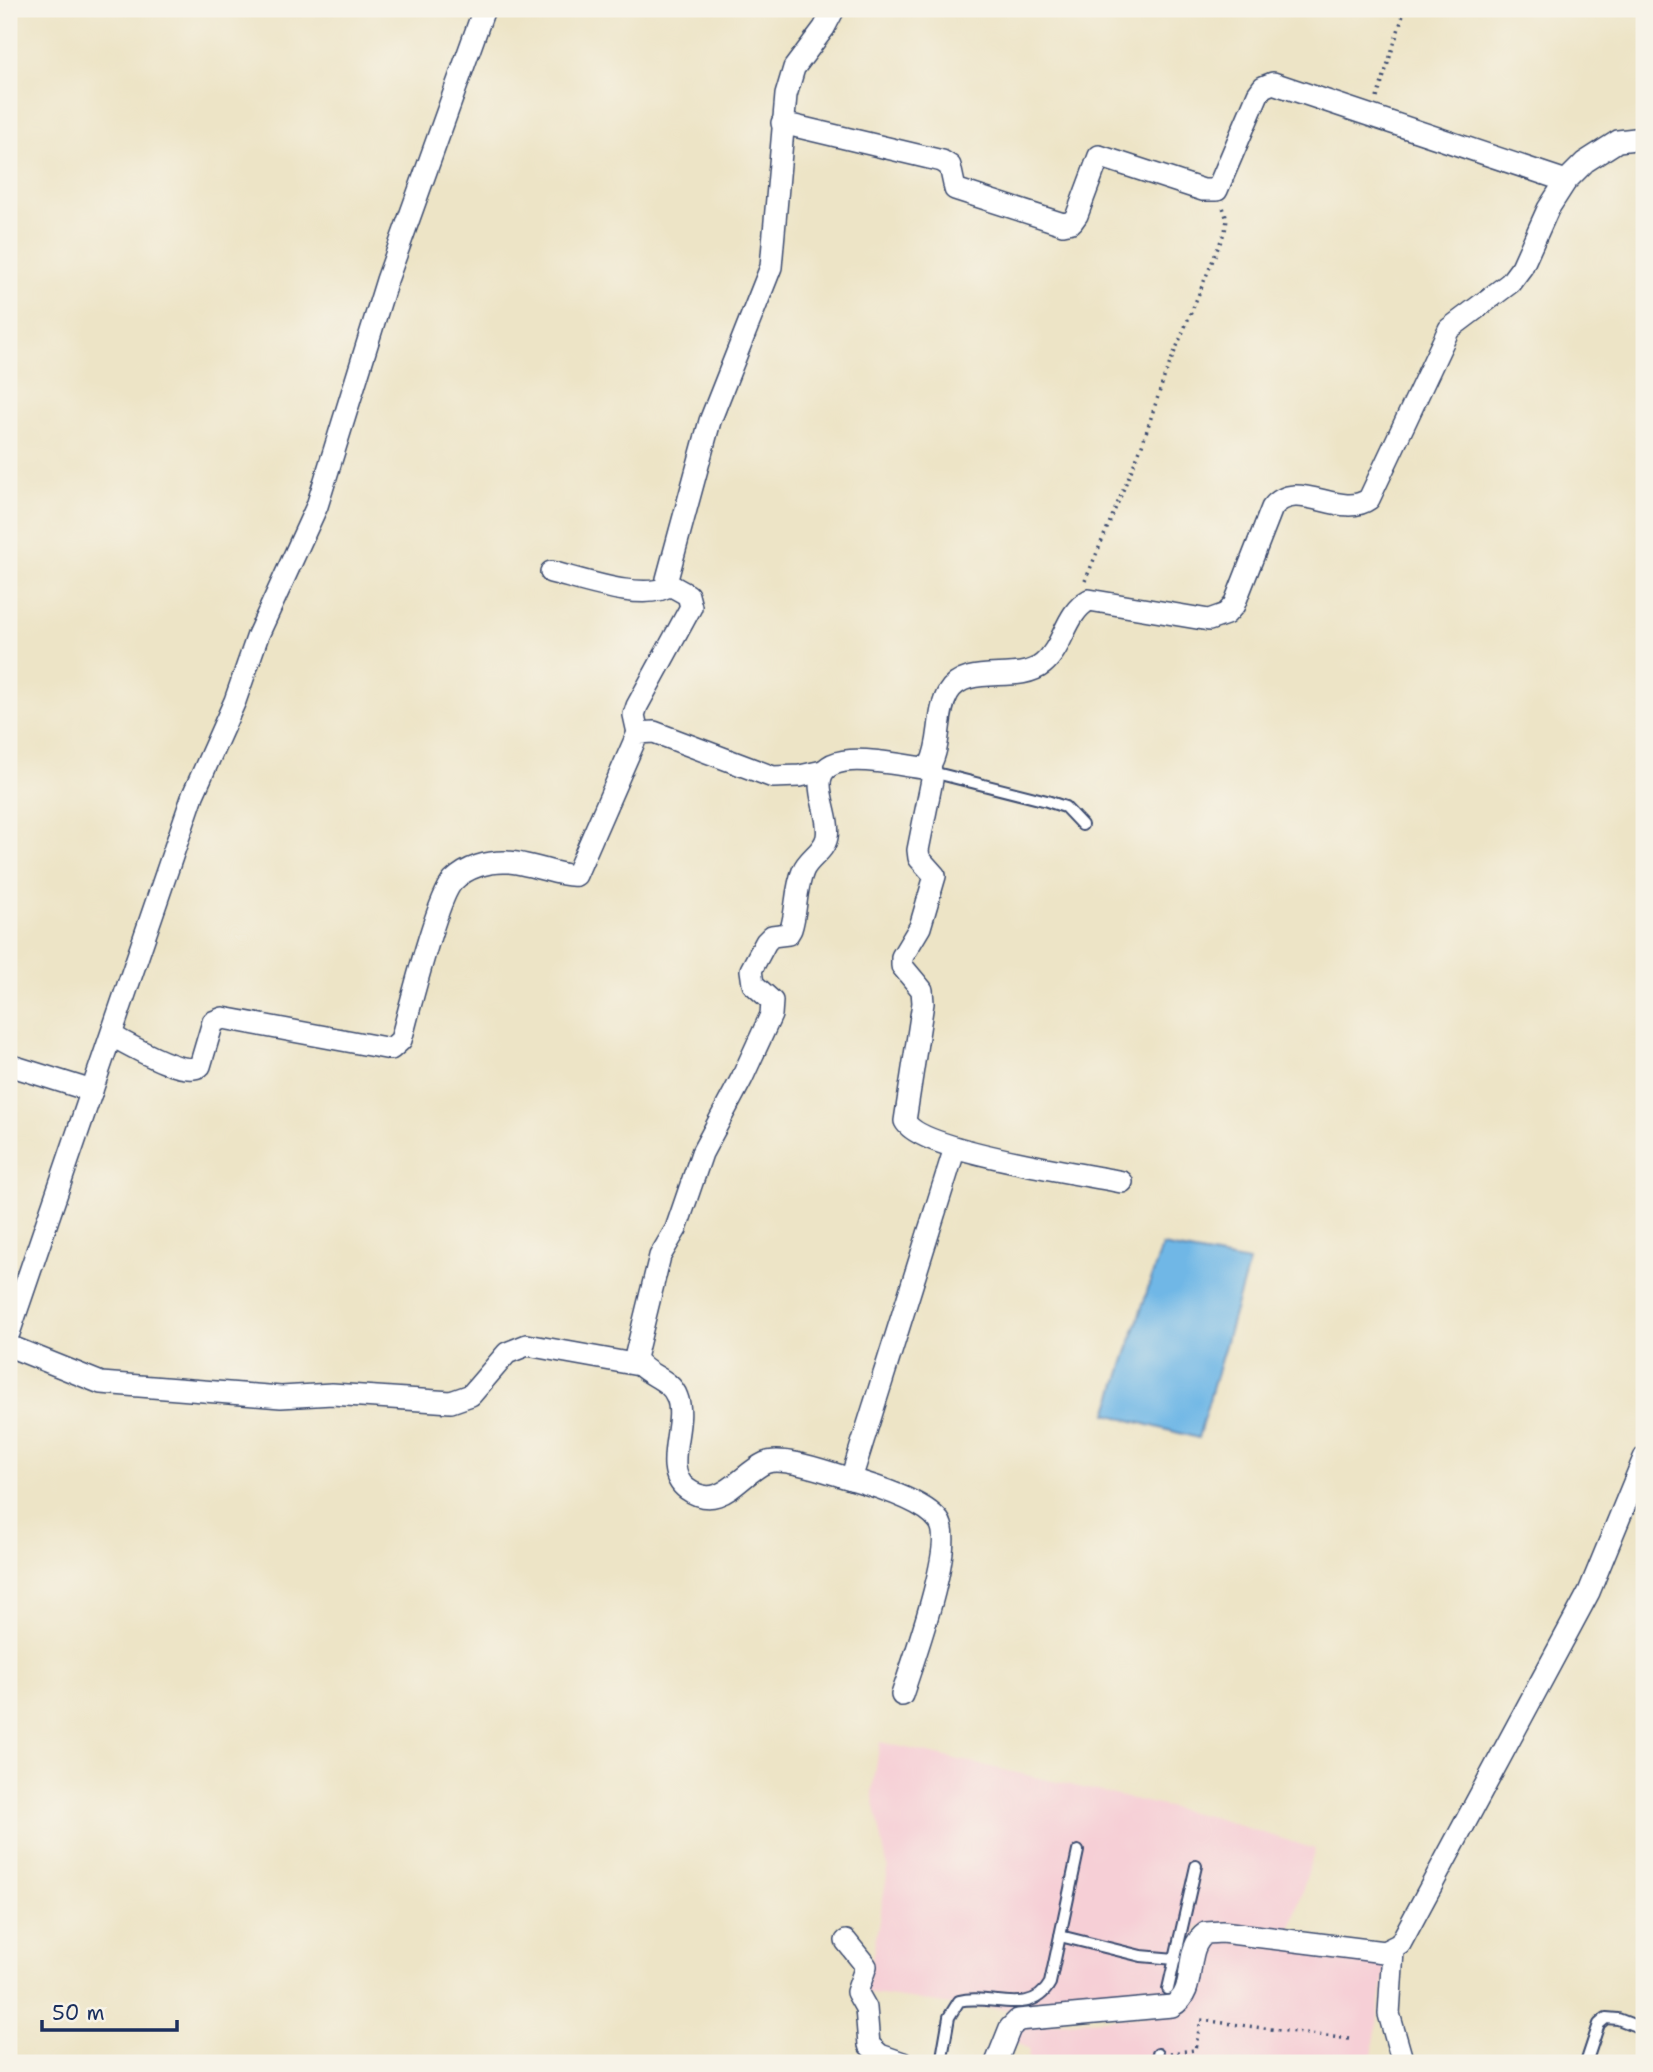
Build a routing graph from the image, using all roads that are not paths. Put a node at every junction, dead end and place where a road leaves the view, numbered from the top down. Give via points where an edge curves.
1 (484, 9) edge
2 (834, 9) edge
3 (782, 123) junction
4 (1644, 138) edge
5 (1566, 181) junction
6 (551, 572) dead end
7 (670, 585) junction
8 (638, 733) junction
9 (931, 769) junction
10 (823, 771) junction
11 (1082, 825) dead end
12 (112, 1036) junction
13 (9, 1065) edge
14 (92, 1091) junction
15 (955, 1148) junction
16 (1122, 1182) dead end
17 (9, 1333) edge
18 (9, 1346) edge
19 (639, 1366) junction
20 (1644, 1458) edge
21 (851, 1479) junction
22 (902, 1695) dead end
23 (1078, 1850) dead end
24 (1196, 1866) dead end
25 (1060, 1936) junction
26 (846, 1941) dead end
27 (1393, 1950) junction
28 (1175, 1959) junction
29 (1168, 1989) dead end
30 (1644, 2029) edge
31 (903, 2063) edge
32 (941, 2063) edge
33 (998, 2063) edge
34 (1404, 2063) edge
35 (1587, 2063) edge

1 - 12 street via 387,280 317,506 193,795
2 - 3 street via 794,68
3 - 5 street via 942,161 950,166 955,189 1063,224 1077,215 1099,156 1203,190 1217,190 1258,94 1273,83
3 - 7 street via 771,267 710,421 668,570
4 - 5 street via 1618,141 1602,149
5 - 9 street via 1510,283 1461,318 1440,343 1369,499 1349,506 1288,495 1278,499 1234,605 1217,619 1100,599 1081,604 1043,665 966,678 949,691
6 - 7 street via 636,592 655,593
7 - 8 street via 688,595 691,607 634,715
8 - 10 street via 654,732 772,777
8 - 12 street via 576,875 508,862 484,864 451,883 401,1040 391,1049 223,1018 213,1022 200,1066 190,1070
9 - 10 street via 845,759
9 - 11 lane via 1065,807
9 - 15 street via 918,850 919,858 935,876 934,885 920,928 902,957 902,966 922,990 923,1003 905,1121 921,1136
10 - 19 street via 826,841 804,868 788,934 772,936 755,959 750,979 772,1001 771,1015 702,1153 676,1228 656,1265 636,1350
12 - 14 street
13 - 14 street
14 - 17 street
15 - 16 street
15 - 21 street
18 - 19 street via 101,1383 281,1397 332,1394 451,1402 471,1395 507,1353 527,1345
19 - 21 street via 669,1385 677,1397 680,1421 675,1466 687,1489 718,1496 765,1463 781,1461
20 - 27 street via 1589,1592 1411,1927
21 - 22 street via 931,1511 945,1535
23 - 25 lane
24 - 28 lane
25 - 28 lane via 1141,1956
25 - 32 lane via 1049,1983 1034,2001 968,1999 953,2007
26 - 31 street via 866,1966 858,1992 866,2008 869,2045 880,2055
27 - 33 street via 1206,1933 1194,1946 1181,2001 1172,2006 1018,2020 1010,2028
27 - 34 street via 1389,2014
28 - 29 lane
30 - 35 lane via 1606,2018 1599,2024

